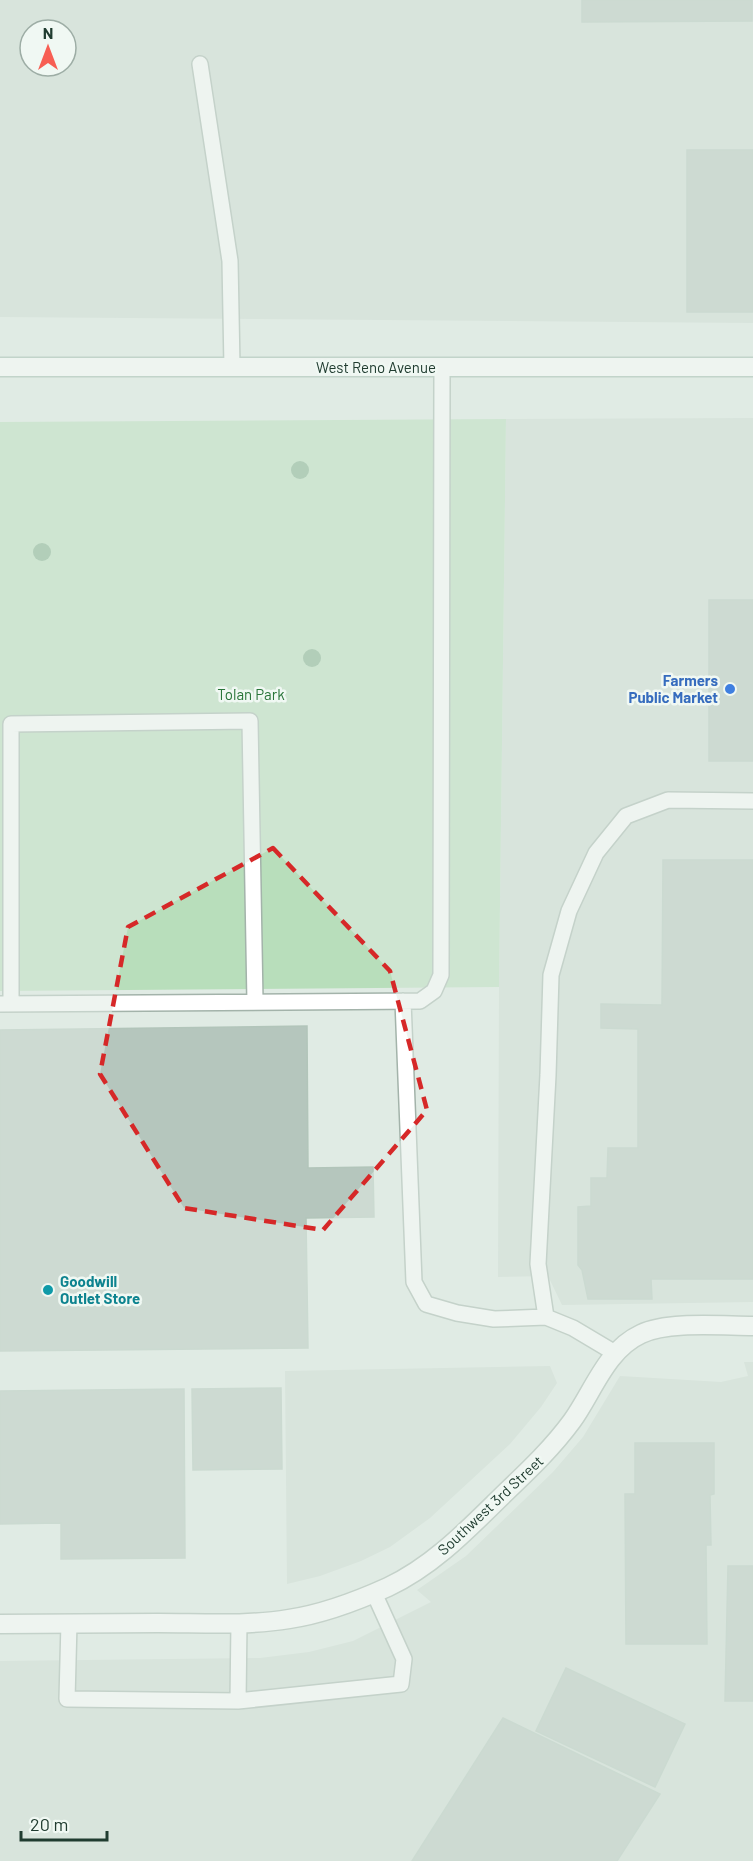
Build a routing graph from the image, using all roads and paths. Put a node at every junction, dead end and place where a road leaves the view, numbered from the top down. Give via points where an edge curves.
1 (200, 64) dead end
2 (0, 367) edge
3 (232, 367) junction
4 (442, 367) junction
5 (753, 367) edge
6 (753, 801) edge
7 (402, 1001) junction
8 (255, 1002) junction
9 (6, 1004) edge
10 (546, 1317) junction
11 (753, 1326) edge
12 (615, 1353) junction
13 (375, 1593) junction
14 (69, 1623) junction
15 (239, 1623) junction
16 (0, 1624) edge
17 (238, 1701) junction

1 - 3 lane via 230,261
2 - 3 street, West Reno Avenue
3 - 4 street, West Reno Avenue
4 - 5 street, West Reno Avenue
4 - 7 lane via 441,975 434,991 420,1001
6 - 10 lane via 668,800 626,816 596,853 569,911 551,975 538,1264
7 - 8 lane
7 - 10 lane via 414,1282 426,1304 457,1313 494,1320
8 - 9 lane
8 - 9 lane via 250,722 11,724
10 - 12 lane
11 - 12 street, Southwest 3rd Street via 654,1329 631,1339
12 - 13 street, Southwest 3rd Street via 573,1420 533,1467 436,1556
13 - 15 street, Southwest 3rd Street via 308,1615
13 - 17 lane via 404,1659 401,1684
14 - 15 street, Southwest 3rd Street
14 - 16 street, Southwest 3rd Street
14 - 17 lane via 67,1699
15 - 17 lane

